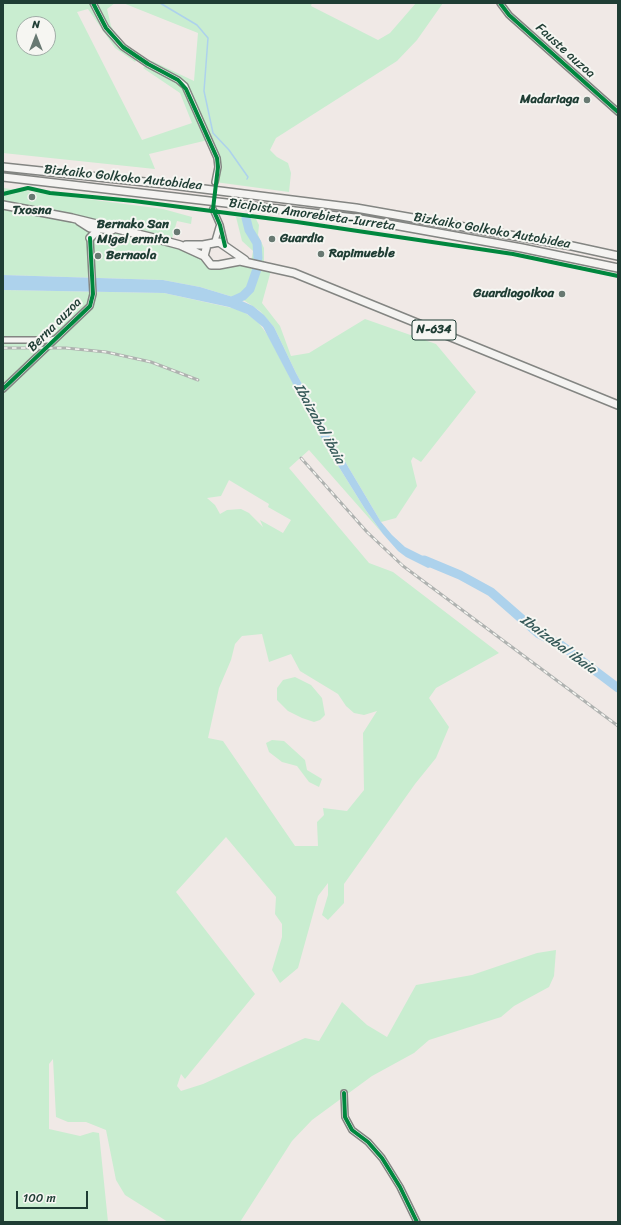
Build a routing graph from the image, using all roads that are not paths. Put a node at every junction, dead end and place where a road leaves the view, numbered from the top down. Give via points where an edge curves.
1 (93, 3) edge
2 (500, 3) edge
3 (618, 112) edge
4 (3, 167) edge
5 (3, 177) edge
6 (215, 182) tunnel mouth
7 (3, 205) edge
8 (213, 209) tunnel mouth
9 (72, 218) junction
10 (218, 222) junction
11 (89, 227) junction
12 (98, 230) junction
13 (121, 230) junction
14 (90, 238) junction
15 (215, 241) junction
16 (180, 244) junction
17 (207, 245) junction
18 (226, 248) junction
19 (204, 256) junction
20 (618, 256) edge
21 (248, 262) junction
22 (223, 264) junction
23 (618, 268) edge
24 (58, 337) junction
25 (3, 340) edge
26 (3, 389) edge
27 (618, 405) edge
28 (344, 1093) dead end
29 (417, 1222) edge

1 - 6 street via 106,28 123,47 185,86 217,158
2 - 3 street, Fauste auzoa via 509,15
4 - 20 highway, Bizkaiko Golkoko Autobidea via 356,208
5 - 23 highway, Bizkaiko Golkoko Autobidea via 355,218
7 - 9 highway, N-634
8 - 10 street
9 - 11 highway
9 - 13 highway, N-634
10 - 15 street
10 - 18 street
11 - 12 highway
11 - 14 highway
12 - 13 highway
12 - 14 highway
13 - 16 highway, N-634
14 - 24 street, Berna auzoa via 93,294 90,306
15 - 17 highway, N-634
15 - 18 highway, N-634
16 - 17 highway, N-634
16 - 19 highway, N-634
17 - 19 highway via 203,252
18 - 21 highway, N-634
18 - 22 highway via 227,257
19 - 22 highway, N-634 via 211,265
21 - 22 highway, N-634
21 - 27 highway, N-634 via 294,273
24 - 25 street via 51,340
24 - 26 street, Berna auzoa
28 - 29 street via 345,1117 352,1130 368,1142 382,1158

